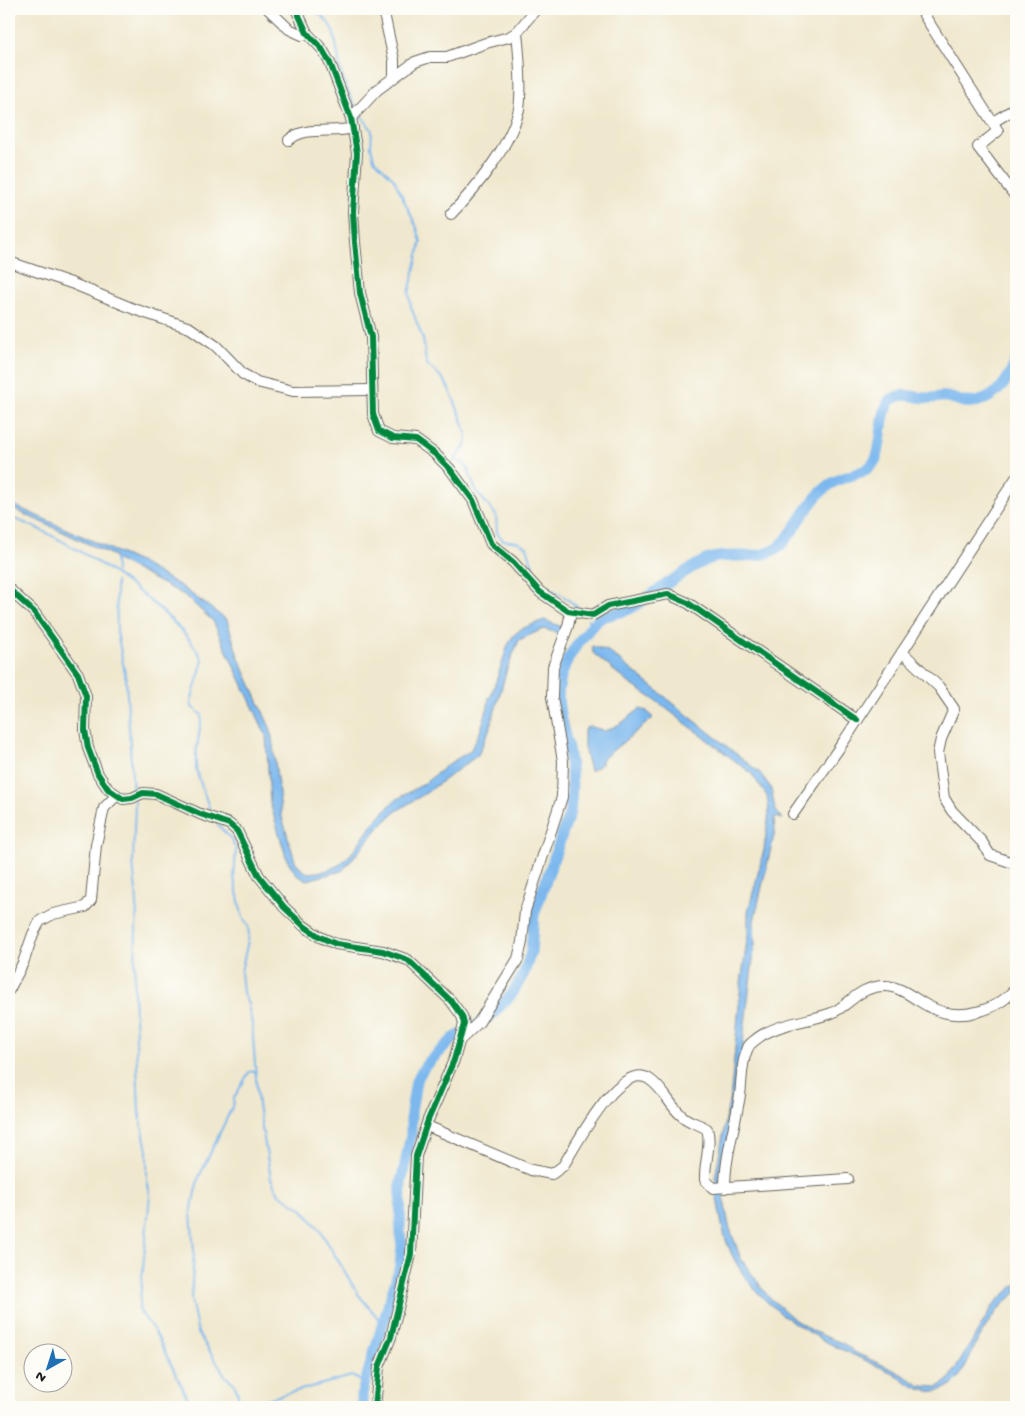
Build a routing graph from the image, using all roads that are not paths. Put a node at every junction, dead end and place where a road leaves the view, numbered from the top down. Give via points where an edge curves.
1 (268, 9) edge
2 (296, 9) edge
3 (383, 9) edge
4 (536, 9) edge
5 (924, 15) dead end
6 (517, 32) junction
7 (307, 33) junction
8 (394, 77) junction
9 (1016, 108) edge
10 (993, 122) junction
11 (352, 123) junction
12 (289, 140) dead end
13 (1016, 197) edge
14 (451, 214) dead end
15 (9, 262) edge
16 (371, 390) junction
17 (1016, 478) edge
18 (9, 589) edge
19 (568, 611) junction
20 (902, 652) junction
21 (858, 720) junction
22 (116, 796) junction
23 (793, 814) dead end
24 (1016, 864) edge
25 (1016, 988) edge
26 (9, 990) edge
27 (460, 1040) junction
28 (427, 1126) junction
29 (848, 1179) dead end
30 (725, 1188) junction
31 (375, 1407) edge

1 - 7 street via 289,29 302,35
2 - 7 street
3 - 8 street via 394,60
4 - 6 street
5 - 10 street
6 - 8 street via 509,38 447,57 422,58
6 - 14 street via 518,109 506,140
7 - 11 street via 322,48 330,63
8 - 11 street via 377,90
9 - 10 street
10 - 13 street via 998,131 978,147
11 - 12 street via 342,131 304,132
11 - 16 street via 357,153 353,225 360,293 371,337
15 - 16 street via 190,328 216,346 243,374 257,382 293,391
16 - 19 street via 374,422 379,432 393,438 416,440 435,454 473,500 491,544 513,562 540,592
17 - 20 street
18 - 22 street via 34,612 78,674 86,696 85,730 90,756 103,783
19 - 21 street via 593,616 608,606 668,594 688,603
19 - 27 street via 568,626 553,667 552,697 563,761 562,797 525,910 518,960 479,1022
20 - 21 street
20 - 24 street via 940,687 954,709 938,753 944,798 990,855
21 - 23 street
22 - 26 street via 104,808 96,845 91,900 85,908 53,914 40,921
22 - 27 street via 128,799 156,794 229,824 237,831 258,876 304,926 336,944 383,951 408,960 451,1000 462,1016 464,1024
25 - 30 street via 992,1007 958,1014 937,1010 885,986 858,994 830,1014 783,1027 755,1039 744,1059 736,1116 725,1161
27 - 28 street
28 - 30 street via 531,1170 552,1174 563,1166 612,1093 624,1082 643,1076 656,1084 686,1120 706,1129 709,1137 705,1180 713,1188
28 - 31 street via 416,1156 411,1254 391,1337 378,1367
29 - 30 street

